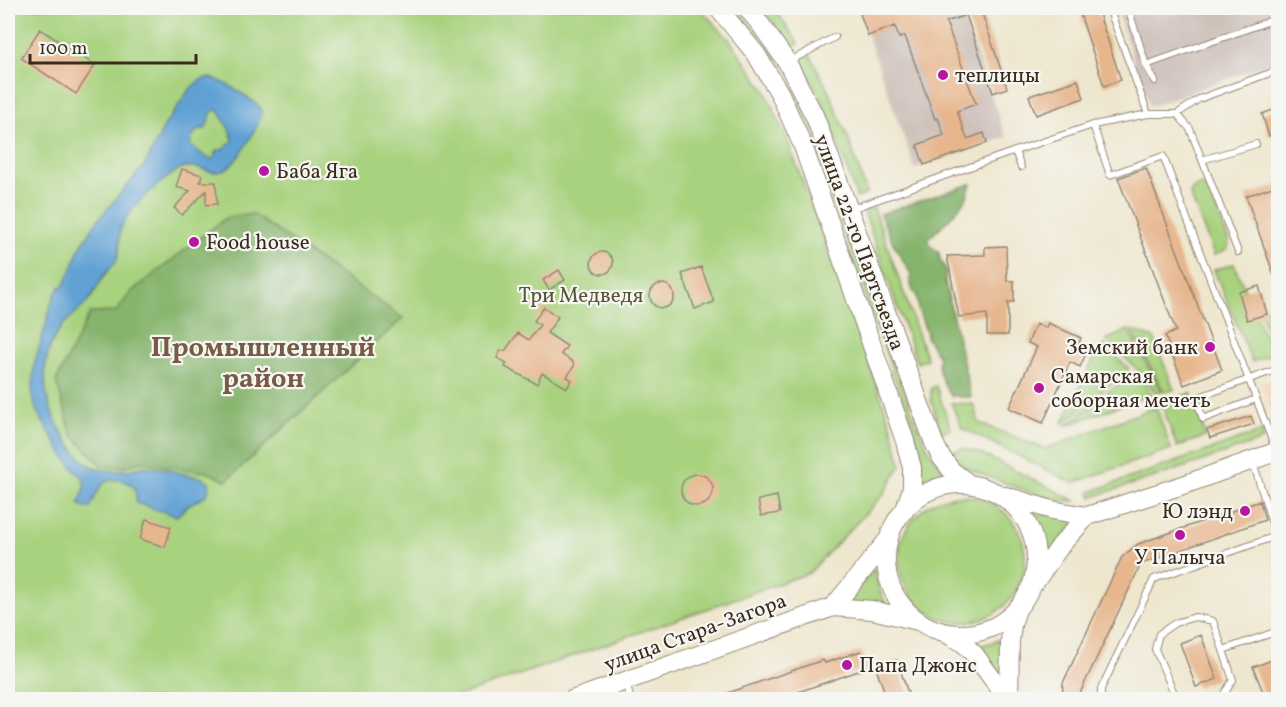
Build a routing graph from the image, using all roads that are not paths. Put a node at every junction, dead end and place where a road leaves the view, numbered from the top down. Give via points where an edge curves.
1 (718, 8) edge
2 (747, 8) edge
3 (1109, 8) edge
4 (1128, 8) edge
5 (1278, 18) edge
6 (836, 37) dead end
7 (788, 62) junction
8 (1146, 65) junction
9 (1278, 70) edge
10 (1155, 81) dead end
11 (1148, 114) junction
12 (1177, 114) junction
13 (1093, 125) junction
14 (1256, 144) dead end
15 (1015, 151) junction
16 (1203, 160) junction
17 (1022, 167) dead end
18 (849, 210) junction
19 (1238, 252) dead end
20 (1278, 369) edge
21 (1249, 379) junction
22 (1256, 399) junction
23 (1277, 451) edge
24 (1253, 460) junction
25 (969, 484) junction
26 (1006, 496) junction
27 (905, 510) junction
28 (1087, 516) junction
29 (887, 541) junction
30 (1030, 588) junction
31 (833, 607) junction
32 (1017, 609) junction
33 (918, 621) junction
34 (1278, 631) edge
35 (946, 633) junction
36 (1223, 650) junction
37 (625, 681) junction
38 (572, 699) edge
39 (631, 699) edge
40 (1008, 699) edge
41 (1101, 699) edge
42 (1177, 699) edge
43 (1220, 699) edge

1 - 27 main road, улица 22-го Партсъезда via 756,54 780,94 803,146 905,441 912,468 912,488
2 - 7 main road, улица 22-го Партсъезда
3 - 11 lane
4 - 8 lane
5 - 8 lane
6 - 7 lane
7 - 18 main road, улица 22-го Партсъезда via 815,117
8 - 10 lane
9 - 12 lane via 1199,99
11 - 12 lane
11 - 13 lane
12 - 16 lane via 1190,129
13 - 15 lane
13 - 21 lane via 1110,175 1163,156
14 - 16 lane
15 - 17 lane
15 - 18 lane
16 - 19 lane
18 - 25 main road, улица 22-го Партсъезда via 934,443 952,471
20 - 21 lane
21 - 22 lane
21 - 22 lane via 1196,398 1203,419
22 - 23 lane
23 - 24 main road
24 - 28 main road
24 - 41 lane via 1276,536 1154,579 1101,689
25 - 26 main road
25 - 27 main road via 948,485 926,493
26 - 28 main road
26 - 30 main road via 1023,515 1032,536 1035,562
27 - 29 main road
28 - 30 main road
29 - 31 main road
29 - 33 main road via 887,577 897,600
30 - 32 main road
31 - 33 main road, улица Стара-Загора via 872,610
31 - 37 main road, улица Стара-Загора
32 - 35 main road via 996,626 968,634
32 - 40 main road via 1010,641
33 - 35 main road
34 - 36 lane
35 - 40 main road via 975,655
36 - 42 lane via 1213,621 1195,617 1175,623 1159,634 1155,649
36 - 43 lane via 1233,680
37 - 38 main road, улица Стара-Загора
37 - 39 lane

